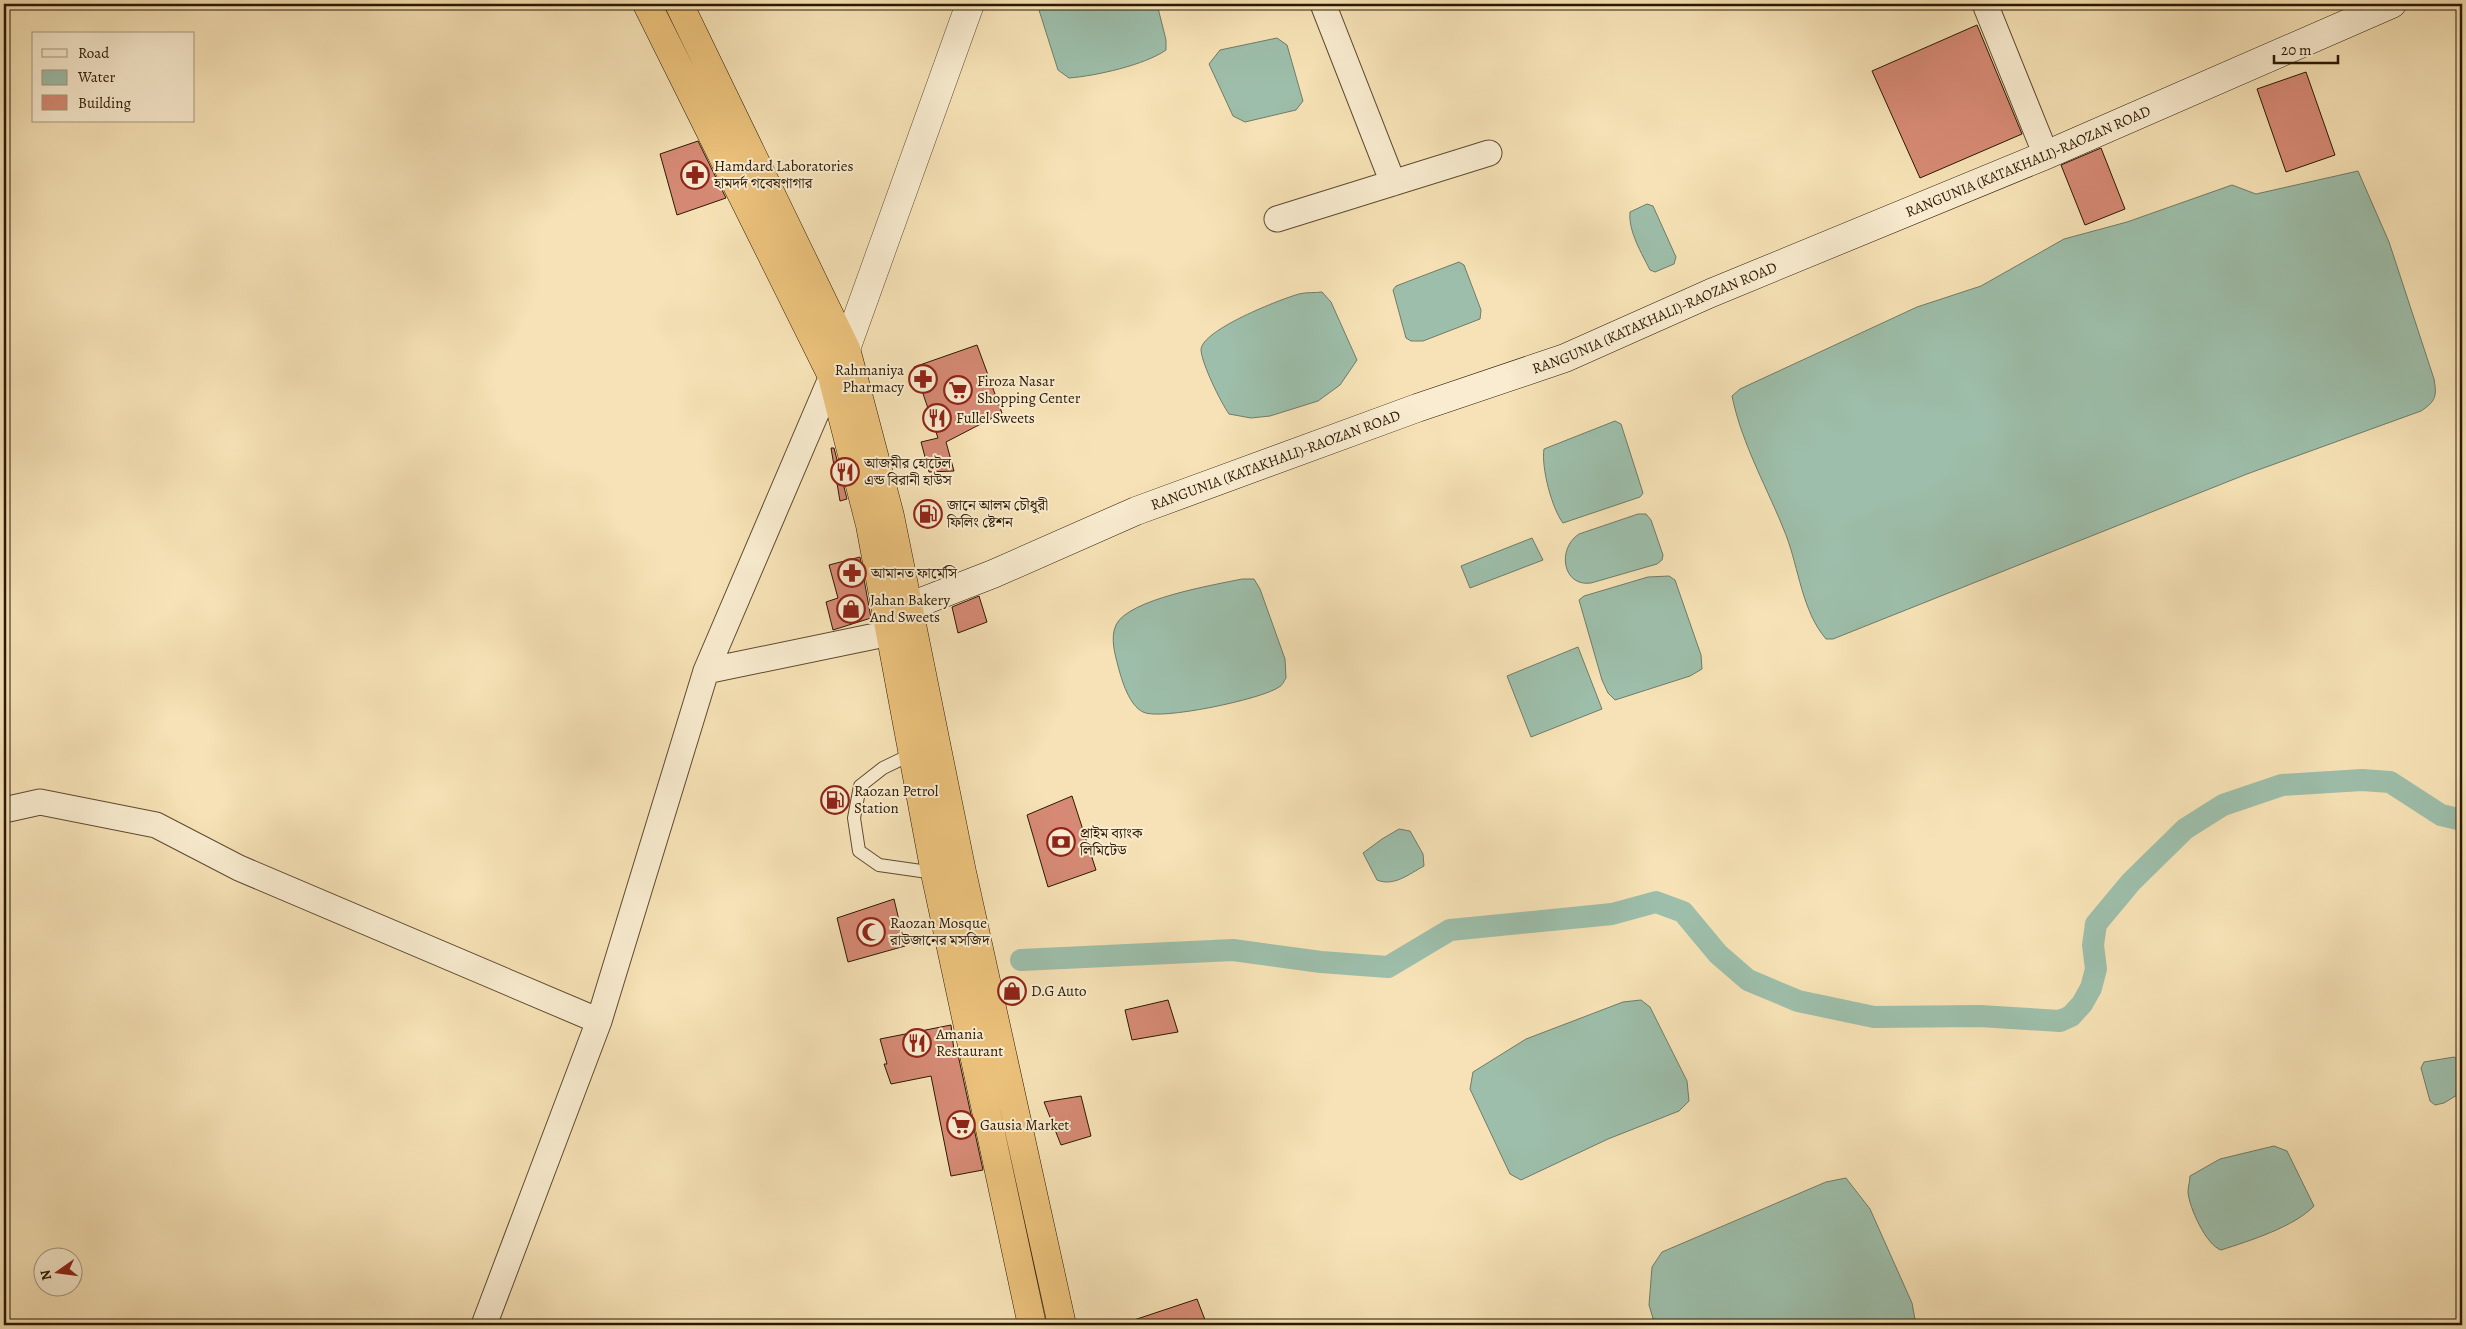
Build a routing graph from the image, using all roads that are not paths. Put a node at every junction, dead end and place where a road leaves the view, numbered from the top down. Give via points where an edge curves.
1 (647, 4) edge
2 (679, 4) edge
3 (970, 4) edge
4 (1323, 4) edge
5 (1985, 4) edge
6 (2392, 4) edge
7 (1489, 152) dead end
8 (2046, 155) junction
9 (1393, 183) junction
10 (1277, 218) dead end
11 (846, 349) junction
12 (832, 376) junction
13 (908, 607) junction
14 (890, 633) junction
15 (706, 671) junction
16 (912, 754) junction
17 (4, 810) edge
18 (935, 873) junction
19 (599, 1021) junction
20 (484, 1325) edge
21 (1032, 1325) edge
22 (1062, 1325) edge

1 - 12 highway
2 - 11 highway
3 - 11 main road
4 - 9 street
5 - 8 street
6 - 8 main road, RANGUNIA (KATAKHALI)-RAOZAN ROAD
7 - 9 street
8 - 13 main road, RANGUNIA (KATAKHALI)-RAOZAN ROAD via 1711,293 1565,358 1417,408 1136,511 993,574
9 - 10 street
11 - 13 highway via 890,516
12 - 14 highway via 870,525
12 - 15 street
13 - 22 highway via 962,872
14 - 15 street
14 - 16 highway
15 - 19 street
16 - 18 highway
16 - 18 lane via 883,768 860,786 854,818 859,851 879,865
17 - 19 street via 40,802 156,825 239,868
18 - 21 highway
19 - 20 street

